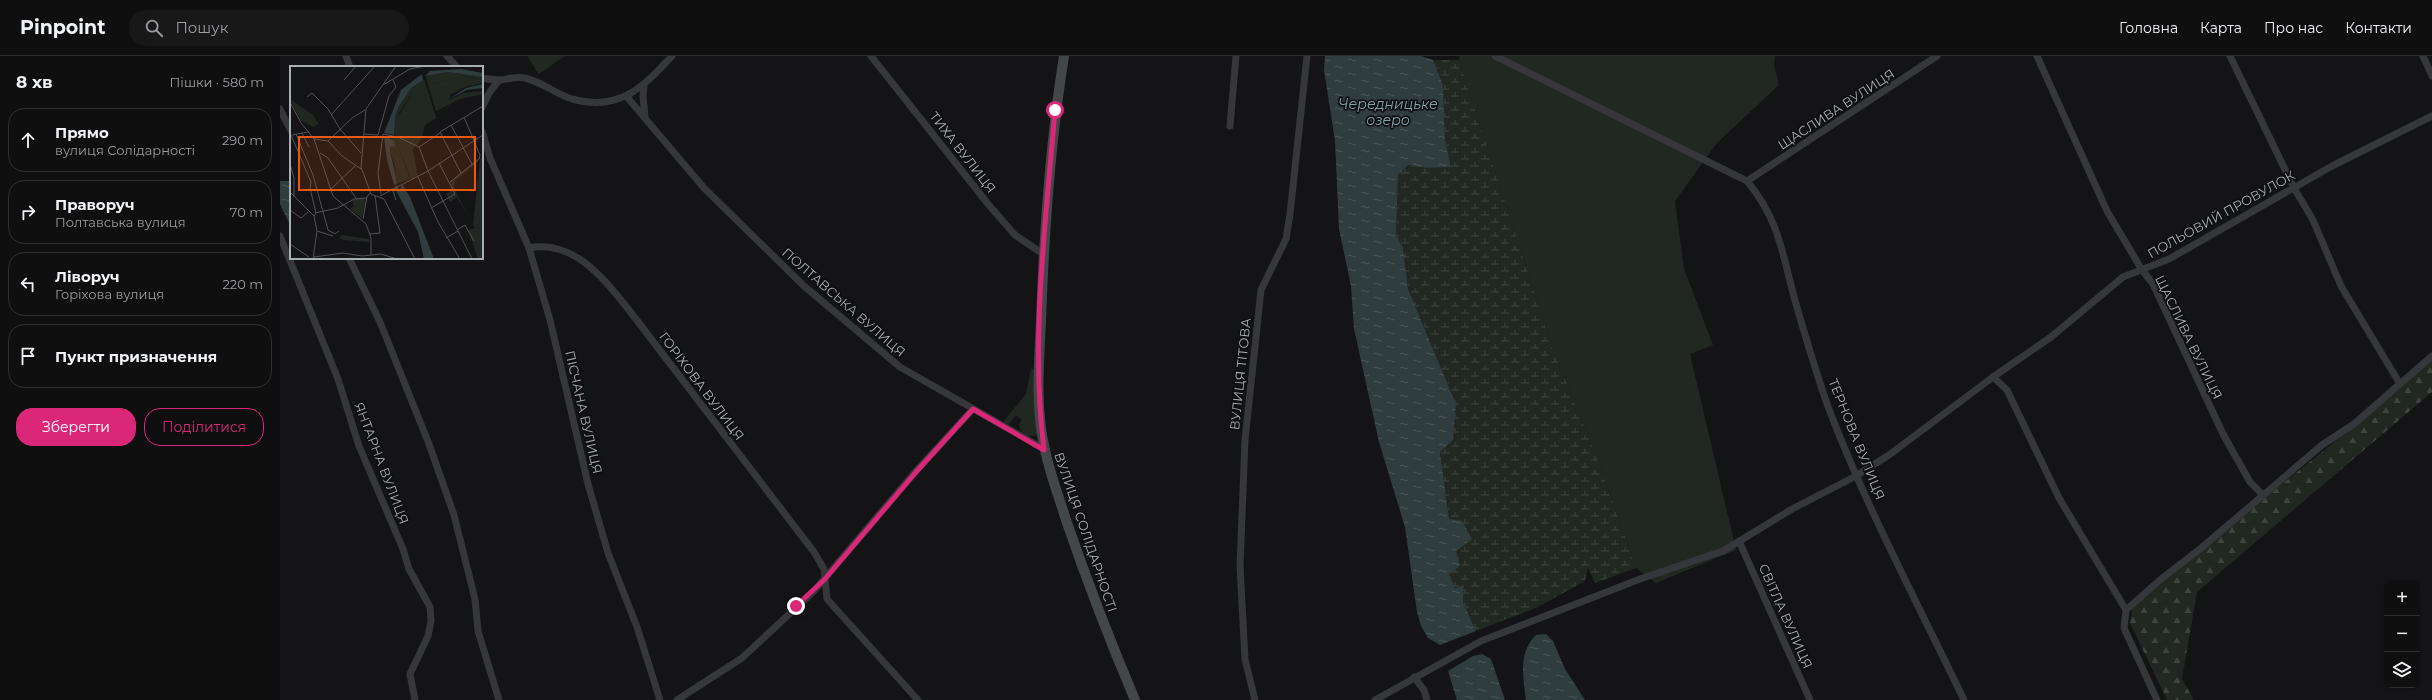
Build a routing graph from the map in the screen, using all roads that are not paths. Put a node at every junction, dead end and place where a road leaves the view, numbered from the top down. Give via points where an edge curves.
1 (346, 56) edge
2 (448, 56) edge
3 (672, 56) edge
4 (871, 56) edge
5 (1064, 56) edge
6 (1236, 56) edge
7 (1307, 56) edge
8 (1495, 56) edge
9 (1937, 56) edge
10 (2037, 56) edge
11 (2230, 56) edge
12 (2423, 56) edge
13 (350, 66) edge
14 (456, 66) edge
15 (2432, 76) edge
16 (483, 78) edge
17 (499, 80) junction
18 (644, 85) junction
19 (627, 97) junction
20 (483, 106) edge
21 (280, 109) edge
22 (2432, 116) edge
23 (646, 119) junction
24 (1230, 126) dead end
25 (290, 129) edge
26 (483, 134) edge
27 (1747, 181) junction
28 (2294, 188) junction
29 (280, 236) edge
30 (529, 248) junction
31 (1043, 254) junction
32 (349, 259) edge
33 (2142, 270) junction
34 (2432, 356) edge
35 (1993, 377) junction
36 (2400, 384) junction
37 (973, 409) junction
38 (1044, 450) junction
39 (1856, 476) junction
40 (2263, 495) junction
41 (1739, 541) junction
42 (824, 580) junction
43 (2126, 610) junction
44 (1414, 677) junction
45 (415, 700) edge
46 (498, 700) edge
47 (660, 700) edge
48 (677, 700) edge
49 (918, 700) edge
50 (1135, 700) edge
51 (1255, 700) edge
52 (1375, 700) edge
53 (1427, 700) edge
54 (1810, 700) edge
55 (1964, 700) edge
56 (2157, 700) edge

1 - 13 street
2 - 14 street
3 - 18 street
4 - 31 street, ТИХА ВУЛИЦЯ via 992,209 1016,236
5 - 31 main road, ВУЛИЦЯ СОЛІДАРНОСТІ via 1055,110
6 - 24 street
7 - 51 street, ВУЛИЦЯ ТІТОВА via 1286,239 1261,290 1246,433 1240,566 1245,659
8 - 27 street
9 - 27 street, ЩАСЛИВА ВУЛИЦЯ
10 - 33 street, ЩАСЛИВА ВУЛИЦЯ via 2107,211
11 - 28 street
12 - 15 street
16 - 17 street
17 - 19 street via 524,78 572,98 593,102
17 - 20 street
18 - 19 street
18 - 23 street via 643,108
19 - 23 street, ПОЛТАВСЬКА ВУЛИЦЯ
21 - 25 street
22 - 28 street, ПОЛЬОВИЙ ПРОВУЛОК
23 - 37 street, ПОЛТАВСЬКА ВУЛИЦЯ via 704,188 804,286 900,367
26 - 30 street, ПІСЧАНА ВУЛИЦЯ via 490,158
27 - 39 street, ТЕРНОВА ВУЛИЦЯ via 1761,198 1774,222 1827,402
28 - 33 street, ПОЛЬОВИЙ ПРОВУЛОК via 2169,259
28 - 36 street via 2313,220 2341,286
29 - 45 street, ЯНТАРНА ВУЛИЦЯ via 338,379 360,446 403,548 409,569 430,607 428,636 410,674
30 - 42 street, ГОРІХОВА ВУЛИЦЯ via 558,247 602,277 814,552 824,569
30 - 47 street, ПІСЧАНА ВУЛИЦЯ via 550,320 590,492 608,552 637,627
31 - 38 main road, ВУЛИЦЯ СОЛІДАРНОСТІ via 1039,383
32 - 46 street via 380,322 454,514 475,599 478,631
33 - 35 street, ПОЛЬОВИЙ ПРОВУЛОК via 2123,277 2051,337
33 - 40 street, ЩАСЛИВА ВУЛИЦЯ via 2153,284 2223,434 2250,482
34 - 36 street
35 - 39 street, ПОЛЬОВИЙ ПРОВУЛОК via 1889,455
35 - 43 street via 2007,390 2060,498
36 - 40 street via 2354,424 2322,445
37 - 38 street, ПОЛТАВСЬКА ВУЛИЦЯ
37 - 42 street
38 - 50 main road, ВУЛИЦЯ СОЛІДАРНОСТІ via 1081,564
39 - 41 street, ПОЛЬОВИЙ ПРОВУЛОК via 1792,509
39 - 55 street, ТЕРНОВА ВУЛИЦЯ
40 - 43 street
41 - 44 street, ПОЛЬОВИЙ ПРОВУЛОК via 1723,551 1640,579 1481,641
41 - 54 street, СВІТЛА ВУЛИЦЯ
42 - 48 street via 742,658
42 - 49 street, ГОРІХОВА ВУЛИЦЯ via 827,599
43 - 56 street via 2124,628
44 - 52 street, ПОЛЬОВИЙ ПРОВУЛОК
44 - 53 street via 1424,690

